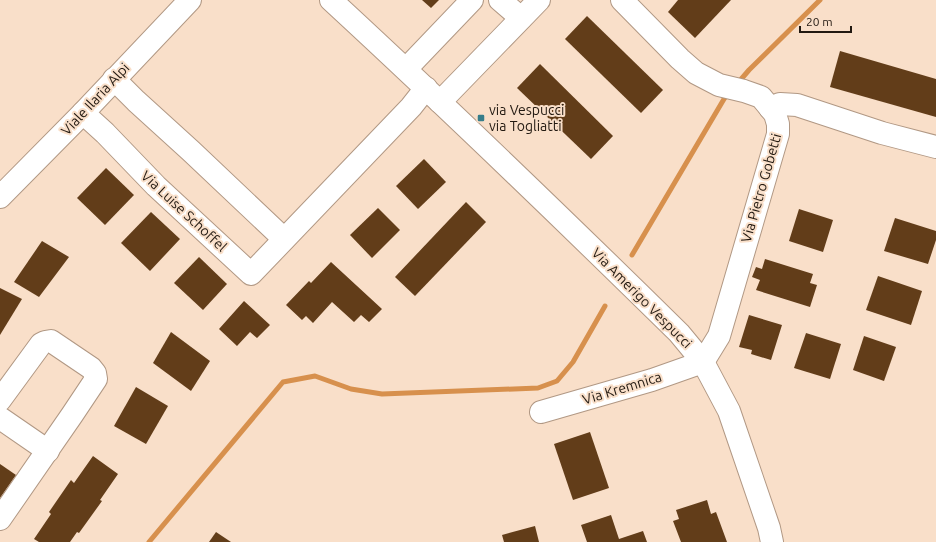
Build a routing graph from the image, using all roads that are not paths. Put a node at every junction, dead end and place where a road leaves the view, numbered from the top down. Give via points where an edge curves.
1 (190, 0) edge
2 (331, 0) edge
3 (472, 0) edge
4 (500, 0) edge
5 (539, 0) edge
6 (629, 2) edge
7 (521, 18) junction
8 (406, 69) junction
9 (114, 79) junction
10 (433, 95) junction
11 (770, 108) junction
12 (83, 113) junction
13 (936, 147) edge
14 (2, 191) edge
15 (284, 239) junction
16 (703, 362) junction
17 (0, 400) edge
18 (541, 412) dead end
19 (0, 418) edge
20 (48, 451) junction
21 (0, 519) edge
22 (772, 542) edge

1 - 9 street, Viale Ilaria Alpi
2 - 8 street, Via Amerigo Vespucci
3 - 8 street
4 - 7 street
5 - 7 street
6 - 11 street via 680,59 696,73 719,84 761,97
7 - 10 street
8 - 10 street, Via Amerigo Vespucci
9 - 12 street, Viale Ilaria Alpi
9 - 15 street
10 - 15 street, Via Luise Schoffel via 411,107
10 - 16 street, Via Amerigo Vespucci via 679,333
11 - 13 street via 780,104 797,105 882,133
11 - 16 street, Via Pietro Gobetti via 778,124 778,134 719,336
12 - 14 street, Viale Ilaria Alpi
12 - 15 street, Via Luise Schoffel via 156,186 252,274
16 - 18 street, Via Kremnica via 652,380
16 - 22 street, Via Amerigo Vespucci via 729,411
17 - 20 street via 45,342 51,341 91,368 96,379
19 - 20 street
20 - 21 street

